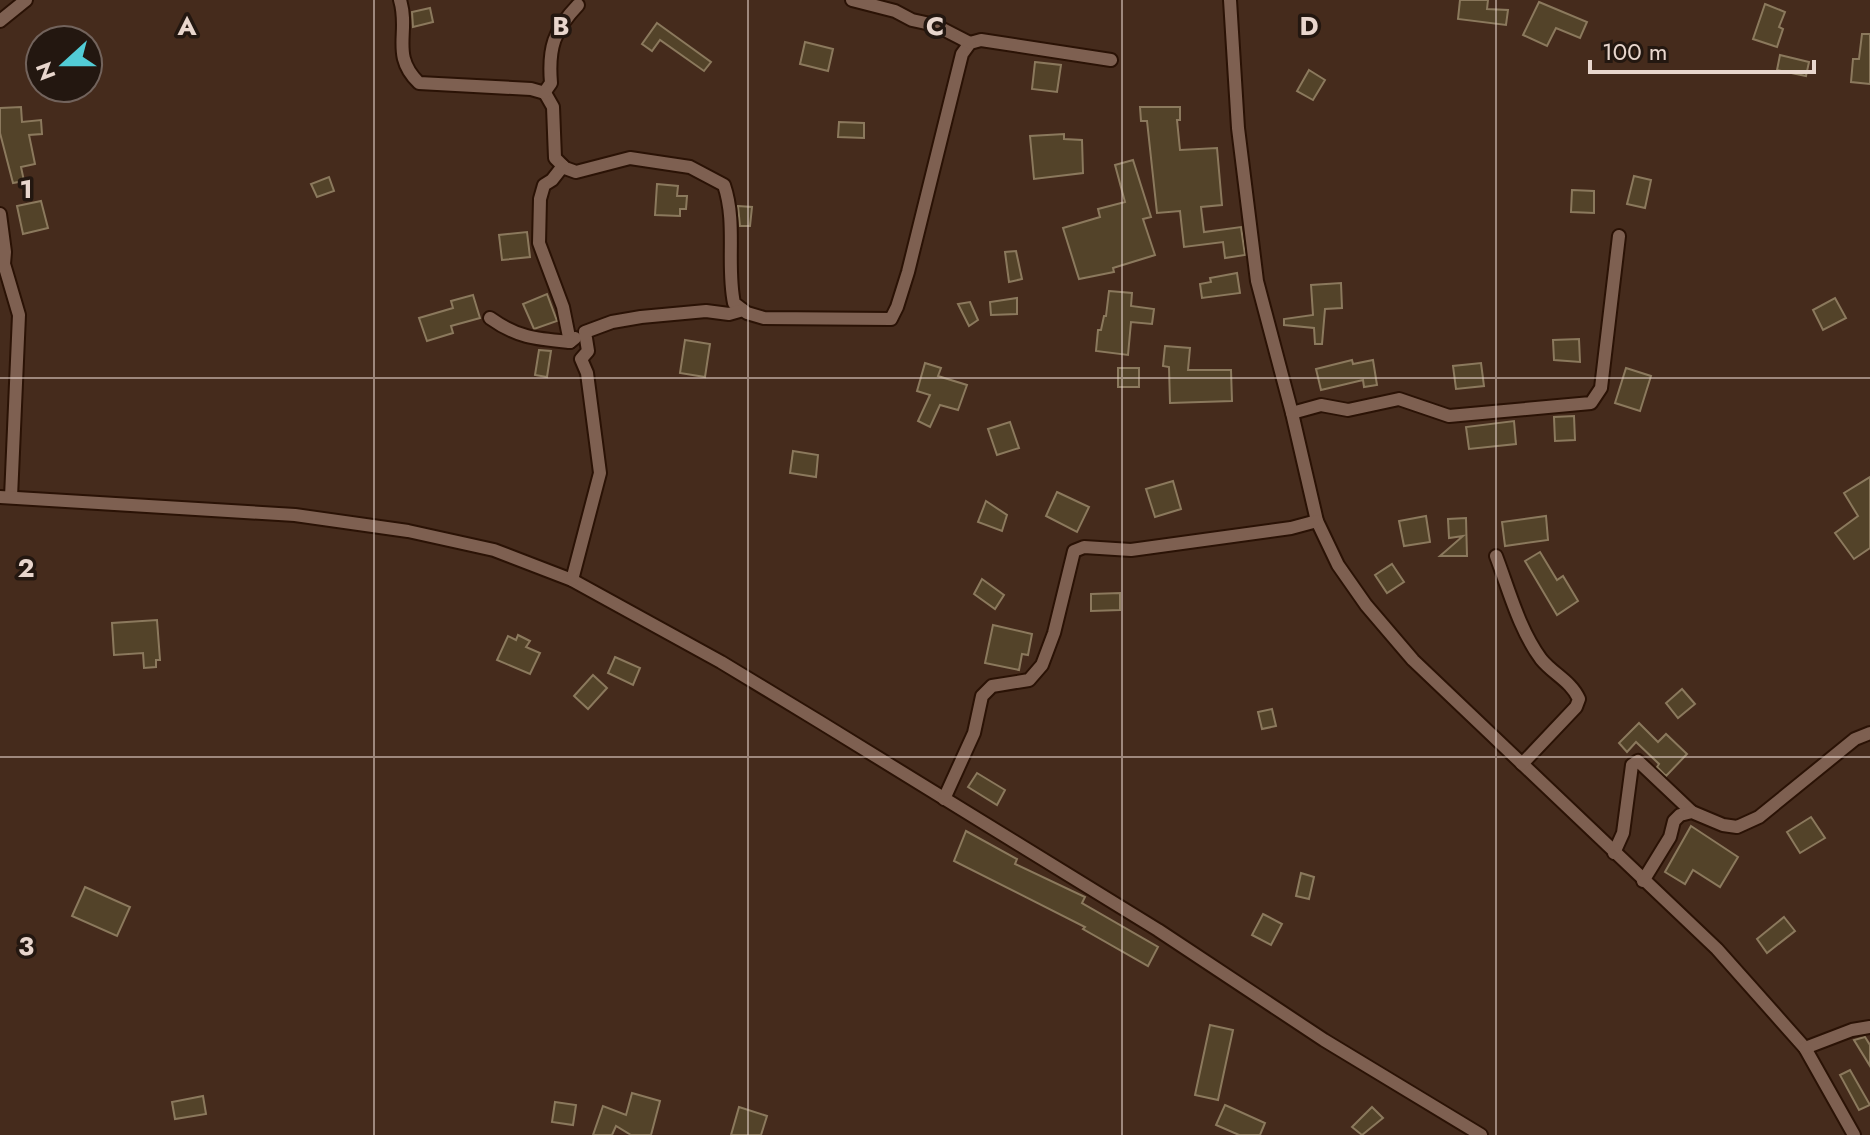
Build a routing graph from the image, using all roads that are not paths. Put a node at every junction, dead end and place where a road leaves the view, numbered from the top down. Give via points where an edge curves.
1 (26, 0) edge
2 (400, 0) edge
3 (852, 0) edge
4 (1230, 0) edge
5 (578, 5) dead end
6 (0, 21) edge
7 (970, 43) junction
8 (1111, 60) dead end
9 (544, 93) junction
10 (563, 166) junction
11 (0, 214) edge
12 (1619, 236) dead end
13 (2, 263) edge
14 (743, 310) junction
15 (490, 318) dead end
16 (585, 332) junction
17 (570, 342) junction
18 (1292, 413) junction
19 (5, 497) edge
20 (1317, 521) junction
21 (1496, 556) dead end
22 (572, 580) junction
23 (1870, 733) edge
24 (1522, 764) junction
25 (944, 799) junction
26 (1692, 812) junction
27 (1614, 853) junction
28 (1643, 881) junction
29 (1870, 1027) edge
30 (1805, 1048) junction
31 (1481, 1135) edge
32 (1854, 1135) edge

1 - 6 street
2 - 9 street via 401,57 419,83
3 - 7 street via 935,25
4 - 18 street via 1238,128 1257,281
5 - 9 street via 561,23 550,55 551,83
7 - 8 street via 981,40
7 - 14 street via 962,54 908,272 891,319 764,318
9 - 10 street via 553,107 555,158
10 - 14 street via 576,172 630,158 690,167 724,185 730,214 730,282 734,303
10 - 17 street via 544,185 539,243
11 - 13 street
12 - 18 street via 1601,388 1591,403 1449,416 1399,399 1348,410 1321,405
13 - 19 street via 19,315
14 - 16 street via 641,317
15 - 17 street via 520,336
16 - 17 street
16 - 22 street via 588,351 581,359 600,473
18 - 20 street
19 - 22 street via 295,515 408,531 494,550
20 - 24 street via 1338,565 1366,605 1413,660
20 - 25 street via 1131,550 1074,551 1042,665 1029,680 992,686 982,696 974,733
21 - 24 street via 1519,618 1542,659 1579,699
22 - 25 street via 721,662
23 - 26 street via 1855,739 1759,817 1737,827
24 - 27 street
25 - 31 street
26 - 27 street via 1638,761 1632,765 1623,833
26 - 28 street via 1674,821
27 - 28 street
28 - 30 street via 1717,949
29 - 30 street
30 - 32 street

